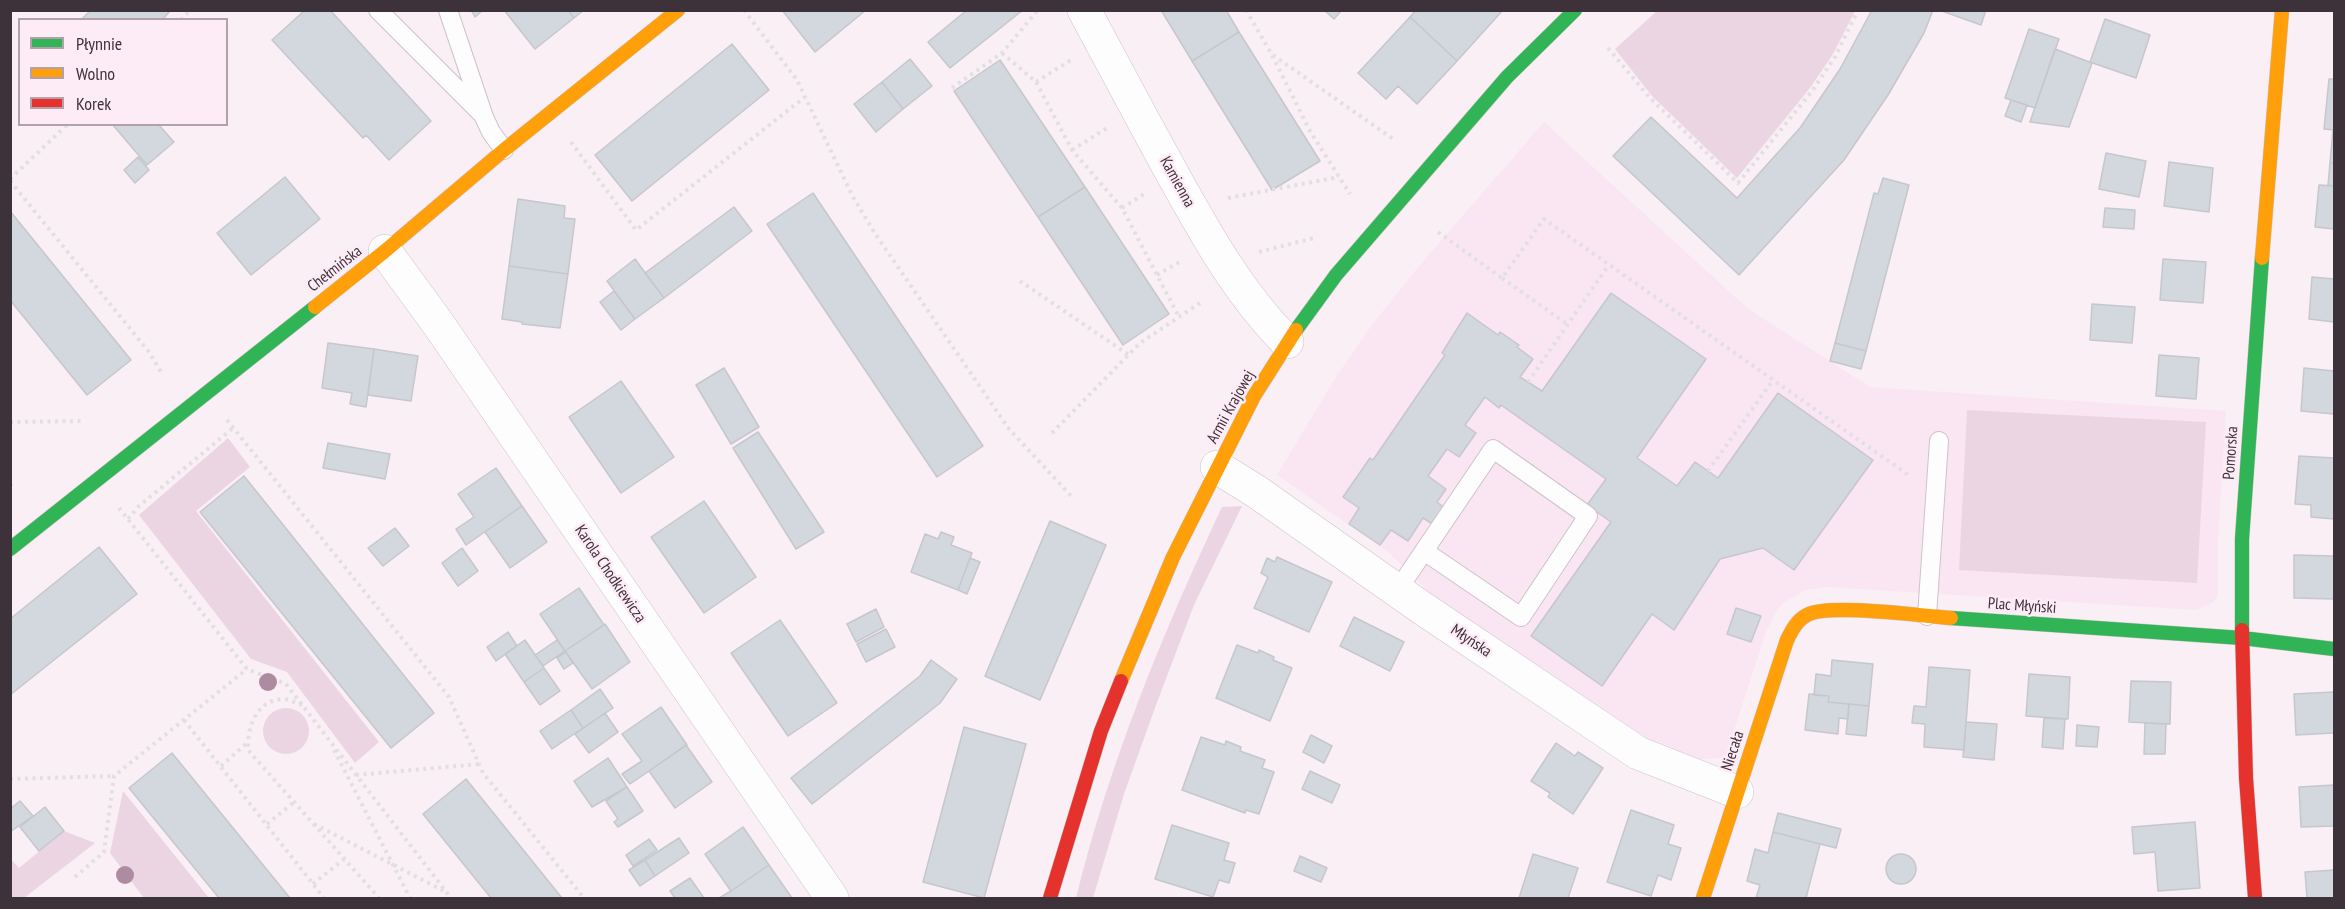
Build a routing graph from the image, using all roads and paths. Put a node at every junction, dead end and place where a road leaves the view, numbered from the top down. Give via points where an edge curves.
1 (378, 10) edge
2 (448, 10) edge
3 (678, 10) edge
4 (744, 10) edge
5 (1038, 10) edge
6 (1084, 10) edge
7 (1246, 10) edge
8 (1575, 10) edge
9 (1858, 10) edge
10 (2282, 10) edge
11 (1608, 48) dead end
12 (1002, 53) junction
13 (1272, 55) junction
14 (1071, 59) dead end
15 (1036, 82) junction
16 (952, 88) dead end
17 (805, 97) junction
18 (484, 117) junction
19 (66, 126) edge
20 (1108, 128) dead end
21 (565, 134) dead end
22 (1396, 141) dead end
23 (504, 150) junction
24 (1072, 150) junction
25 (1339, 177) junction
26 (10, 180) edge
27 (1145, 194) dead end
28 (1350, 194) dead end
29 (1223, 199) dead end
30 (1122, 208) junction
31 (1438, 232) dead end
32 (1314, 238) dead end
33 (385, 251) junction
34 (1258, 252) dead end
35 (1181, 261) dead end
36 (1608, 266) junction
37 (1157, 275) junction
38 (1502, 278) junction
39 (1020, 281) dead end
40 (1203, 301) dead end
41 (1179, 317) junction
42 (1567, 324) junction
43 (1287, 342) junction
44 (1130, 355) junction
45 (161, 372) dead end
46 (1773, 380) junction
47 (1528, 382) dead end
48 (221, 412) dead end
49 (83, 421) dead end
50 (10, 422) edge
51 (233, 428) junction
52 (1052, 433) dead end
53 (1939, 441) dead end
54 (1217, 467) junction
55 (1708, 471) dead end
56 (1935, 494) junction
57 (1071, 496) dead end
58 (113, 500) dead end
59 (128, 519) junction
60 (10, 549) edge
61 (1424, 551) junction
62 (1397, 591) junction
63 (1927, 616) junction
64 (1801, 617) joint
65 (2242, 638) junction
66 (2334, 649) edge
67 (247, 669) junction
68 (302, 706) junction
69 (184, 720) junction
70 (329, 740) junction
71 (248, 743) junction
72 (479, 764) junction
73 (221, 766) junction
74 (356, 775) junction
75 (114, 776) junction
76 (10, 779) edge
77 (1737, 792) junction
78 (293, 802) junction
79 (312, 823) junction
80 (267, 824) junction
81 (344, 859) junction
82 (394, 866) junction
83 (75, 877) dead end
84 (313, 884) junction
85 (446, 892) junction
86 (324, 898) edge
87 (379, 898) edge
88 (410, 898) edge
89 (451, 898) edge
90 (584, 898) edge
91 (832, 898) edge
92 (1050, 898) edge
93 (1703, 898) edge
94 (2255, 898) edge

1 - 18 lane
2 - 18 lane
3 - 23 street, Chełmińska
4 - 17 path via 797,80
5 - 12 path
6 - 43 street, Kamienna via 1234,280
7 - 13 path
8 - 43 street, Armii Krajowej via 1507,77 1380,223
9 - 11 path via 1835,57 1812,91 1738,183 1650,98
10 - 65 street, Pomorska via 2245,491
12 - 15 path
12 - 16 path
13 - 22 path
13 - 25 path via 1310,131
14 - 15 path
15 - 24 path
17 - 21 path via 636,230
17 - 57 path via 874,232 1009,429
18 - 23 lane
19 - 26 path
20 - 24 path
23 - 33 street, Chełmińska
24 - 30 path
25 - 28 path
25 - 29 path
26 - 45 path
27 - 30 path
30 - 37 path
31 - 38 path
32 - 34 path
33 - 60 street, Chełmińska
33 - 91 street, Karola Chodkiewicza
35 - 37 path
36 - 38 path via 1544,219
36 - 42 path
36 - 46 path
37 - 41 path
38 - 42 path
39 - 44 path
40 - 41 path
41 - 44 path
42 - 47 path
43 - 54 street, Armii Krajowej
44 - 52 path
46 - 55 path
46 - 56 path
48 - 51 path
49 - 50 path
51 - 59 path
51 - 72 path via 449,697
53 - 56 lane
54 - 62 street, Młyńska
54 - 92 street, Armii Krajowej via 1173,557 1101,731
56 - 63 lane
58 - 59 path
59 - 67 path
61 - 61 lane via 1493,449 1588,516 1521,617
61 - 62 lane
62 - 77 street, Młyńska via 1638,753
63 - 64 street, Plac Młyński via 1827,609
63 - 65 street, Plac Młyński
64 - 77 street, Niecała via 1787,640
65 - 66 street, Plac Młyński
65 - 94 street, Pomorska
67 - 68 path via 286,684
67 - 69 path
68 - 70 path
68 - 71 path via 284,699 266,703 254,717
69 - 73 path
69 - 75 path
70 - 74 path
70 - 82 path
71 - 73 path
71 - 78 path via 248,750
72 - 74 path
72 - 90 path
73 - 80 path
74 - 85 path
75 - 76 path
75 - 83 path via 104,852
77 - 93 street, Niecała
78 - 79 path
78 - 80 path
79 - 81 path
79 - 82 path
80 - 84 path
81 - 84 path
81 - 87 path
82 - 85 path
82 - 88 path
84 - 86 path
85 - 89 path

